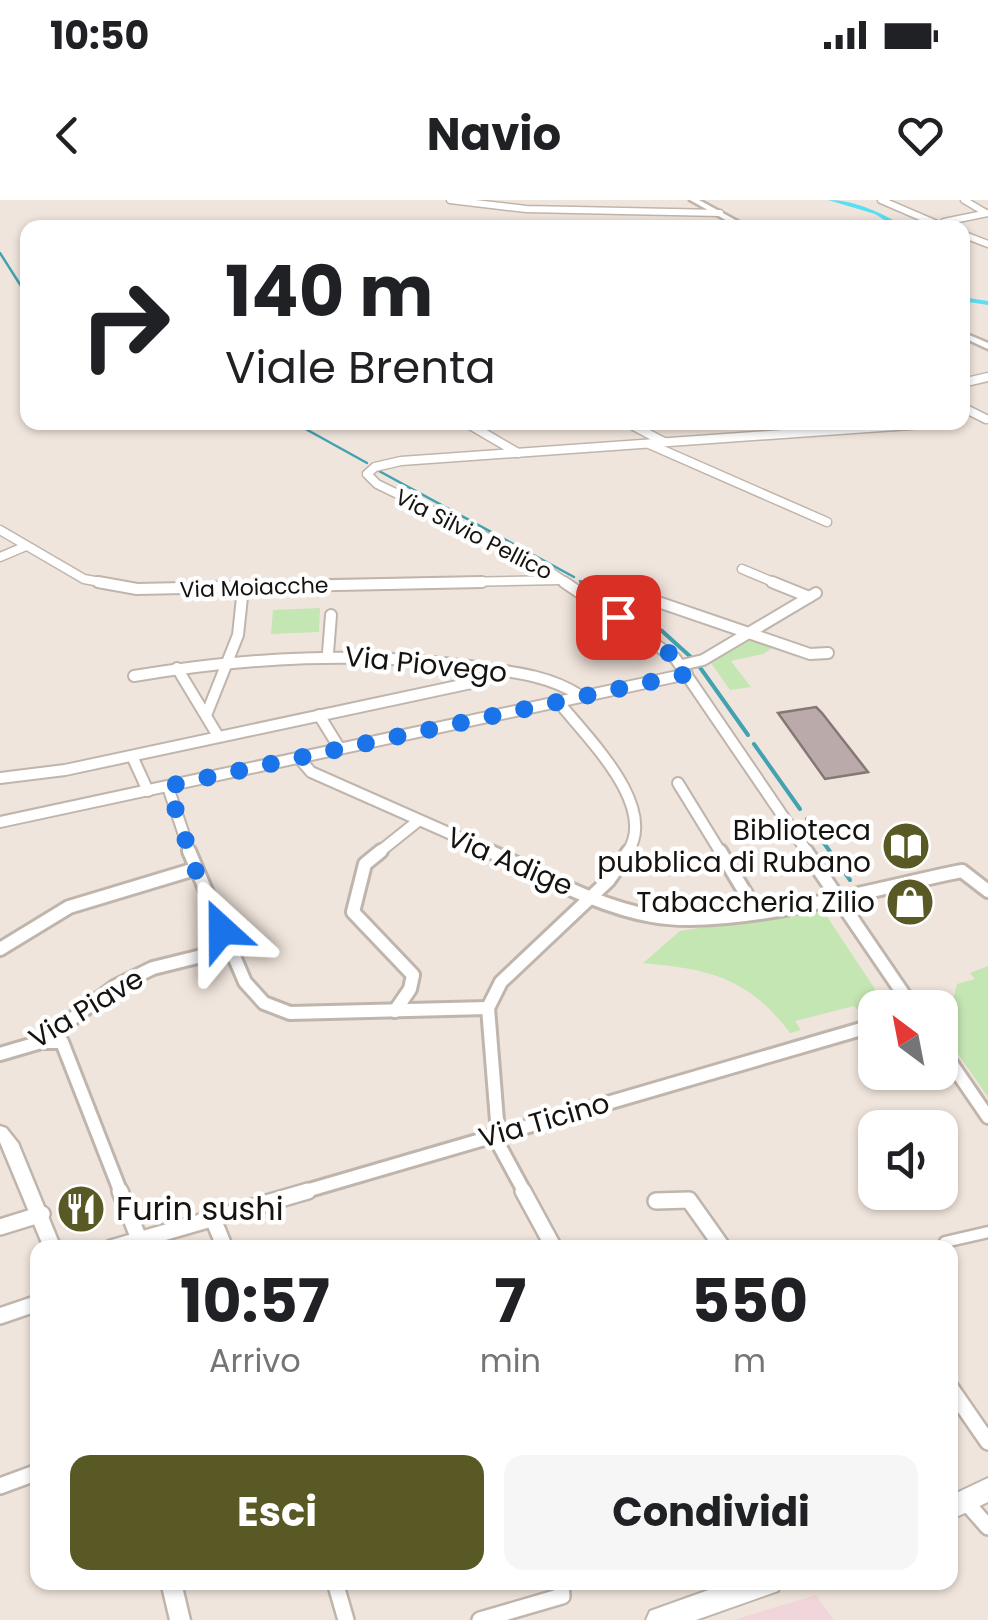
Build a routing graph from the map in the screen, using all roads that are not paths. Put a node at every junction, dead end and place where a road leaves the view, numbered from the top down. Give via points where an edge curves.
1 (450, 200) edge
2 (694, 200) edge
3 (881, 200) edge
4 (964, 200) edge
5 (987, 213) edge
6 (720, 214) junction
7 (731, 220) edge
8 (929, 220) edge
9 (954, 220) edge
10 (478, 430) edge
11 (641, 430) edge
12 (812, 430) edge
13 (664, 442) junction
14 (649, 444) junction
15 (518, 454) junction
16 (827, 522) dead end
17 (0, 530) edge
18 (26, 546) junction
19 (0, 557) edge
20 (742, 569) dead end
21 (557, 577) junction
22 (243, 588) junction
23 (661, 603) dead end
24 (330, 616) dead end
25 (750, 632) junction
26 (828, 653) dead end
27 (328, 654) junction
28 (229, 660) junction
29 (177, 668) junction
30 (684, 669) junction
31 (134, 676) dead end
32 (476, 682) dead end
33 (579, 696) junction
34 (558, 700) junction
35 (206, 713) junction
36 (319, 714) junction
37 (218, 736) junction
38 (340, 749) junction
39 (132, 756) junction
40 (298, 758) junction
41 (0, 778) edge
42 (678, 783) dead end
43 (168, 786) junction
44 (148, 791) junction
45 (0, 822) edge
46 (418, 822) junction
47 (195, 869) junction
48 (988, 892) edge
49 (838, 895) junction
50 (592, 897) junction
51 (755, 909) junction
52 (0, 949) edge
53 (230, 949) junction
54 (901, 990) edge
55 (488, 1008) junction
56 (395, 1011) junction
57 (858, 1030) edge
58 (41, 1042) junction
59 (0, 1054) edge
60 (958, 1073) edge
61 (988, 1117) edge
62 (496, 1134) junction
63 (3, 1141) edge
64 (656, 1201) dead end
65 (42, 1214) junction
66 (213, 1219) junction
67 (0, 1228) edge
68 (988, 1232) edge
69 (139, 1239) junction
70 (51, 1240) edge
71 (136, 1240) edge
72 (222, 1240) edge
73 (550, 1240) edge
74 (717, 1240) edge
75 (954, 1240) edge
76 (30, 1305) edge
77 (0, 1316) edge
78 (958, 1399) edge
79 (988, 1442) edge
80 (30, 1475) edge
81 (0, 1486) edge
82 (975, 1497) edge
83 (988, 1527) edge
84 (174, 1590) edge
85 (337, 1590) edge
86 (564, 1590) edge
87 (727, 1590) edge
88 (180, 1620) edge
89 (346, 1620) edge
90 (480, 1620) edge
91 (659, 1620) edge

1 - 6 street via 503,208
2 - 6 main road
3 - 8 street
4 - 5 street
5 - 9 street
6 - 7 main road
10 - 15 street
11 - 13 street
12 - 13 street, Via Silvio Pellico
13 - 14 street, Via Silvio Pellico
14 - 15 street, Via Silvio Pellico
14 - 16 street, Via Silvio Pellico
15 - 21 street, Via Silvio Pellico via 401,461 368,474
17 - 18 street, Via Moiacche
18 - 19 street
18 - 22 street, Via Moiacche via 111,586
20 - 25 street via 813,595
21 - 22 street, Via Moiacche
21 - 30 street via 647,636
22 - 28 street
23 - 25 street
24 - 27 street, Via Piovego
25 - 26 street via 810,654
25 - 30 street
27 - 28 street, Via Piovego
27 - 33 street, Via Piovego via 509,672
28 - 29 street, Via Piovego
28 - 35 street
29 - 31 street, Via Piovego
29 - 35 street
30 - 33 street
30 - 49 street
32 - 36 street
33 - 34 street
34 - 38 street
34 - 50 street via 634,807 635,842
35 - 37 street
36 - 37 street
36 - 38 street
37 - 39 street
38 - 40 street
39 - 41 street
39 - 44 street
40 - 43 street
40 - 46 street, Via Adige via 310,772
42 - 51 street
43 - 44 street
43 - 47 street
44 - 45 street
46 - 50 street, Via Adige
46 - 56 street, Via Adige via 365,864 353,912 413,976
47 - 52 street via 58,909
47 - 53 street
48 - 49 street, Via Adige via 962,872
49 - 51 street, Via Adige
49 - 54 street
50 - 51 street, Via Adige via 678,919
50 - 55 street via 500,982
53 - 56 street via 255,998 270,1009
53 - 58 street, Via Piave via 153,968 116,986
55 - 56 street
55 - 62 street
57 - 62 street, Via Ticino
58 - 59 street, Via Piave
58 - 69 street via 62,1042
60 - 61 street
62 - 66 street, Via Ticino
62 - 73 street
63 - 65 street
64 - 74 street via 689,1200
65 - 67 street
65 - 70 street
66 - 69 street, Via Ticino
66 - 72 street
68 - 75 street
69 - 71 street, Via Ticino
76 - 77 street
78 - 79 street
80 - 81 street
82 - 83 street
84 - 88 street
85 - 89 street
86 - 90 street
87 - 91 main road

